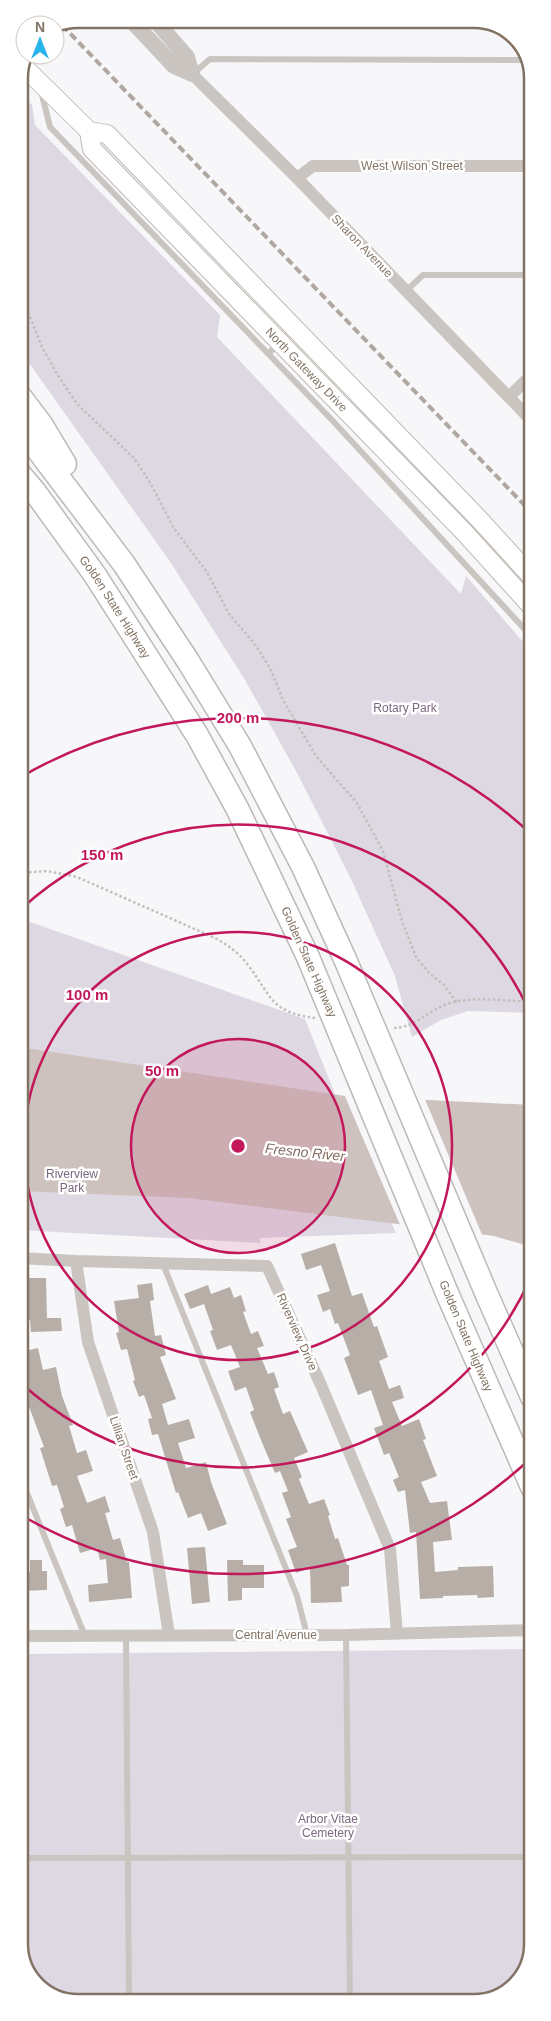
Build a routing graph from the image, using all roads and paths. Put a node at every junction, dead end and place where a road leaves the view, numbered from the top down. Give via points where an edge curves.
1 (138, 28) edge
2 (162, 28) edge
3 (521, 60) edge
4 (28, 71) edge
5 (192, 74) junction
6 (39, 82) junction
7 (90, 132) junction
8 (524, 166) edge
9 (297, 178) junction
10 (524, 275) edge
11 (405, 291) junction
12 (28, 312) edge
13 (295, 328) junction
14 (274, 348) junction
15 (524, 381) edge
16 (509, 397) junction
17 (28, 407) edge
18 (524, 413) edge
19 (28, 437) edge
20 (28, 484) edge
21 (124, 564) junction
22 (524, 568) edge
23 (524, 597) edge
24 (524, 612) edge
25 (517, 618) junction
26 (524, 627) edge
27 (28, 872) edge
28 (457, 1002) junction
29 (524, 1002) edge
30 (318, 1019) dead end
31 (389, 1029) dead end
32 (28, 1258) edge
33 (76, 1261) junction
34 (163, 1263) junction
35 (524, 1379) edge
36 (524, 1469) edge
37 (28, 1495) edge
38 (524, 1630) edge
39 (397, 1634) junction
40 (126, 1635) junction
41 (169, 1635) junction
42 (307, 1635) junction
43 (346, 1635) junction
44 (28, 1636) edge
45 (86, 1636) junction
46 (524, 1857) edge
47 (28, 1858) edge
48 (128, 1858) junction
49 (349, 1858) junction
50 (129, 1993) edge
51 (350, 1994) edge

1 - 5 street via 174,66
2 - 5 street via 187,57
3 - 5 lane via 210,59
4 - 6 main road, North Gateway Drive
5 - 9 street, Sharon Avenue
6 - 7 main road, North Gateway Drive
6 - 14 lane via 50,128
7 - 13 main road, North Gateway Drive via 107,134
7 - 14 main road, North Gateway Drive via 92,149
8 - 9 street, West Wilson Street via 313,166
9 - 11 street, Sharon Avenue
10 - 11 lane via 424,275
11 - 16 street, Sharon Avenue
12 - 28 path via 42,347 77,404 134,458 173,527 207,572 229,614 270,668 283,700 316,756 357,803 383,851 402,921 416,957
13 - 14 lane
13 - 22 main road, North Gateway Drive
14 - 23 main road, North Gateway Drive via 464,532
14 - 25 lane
15 - 16 street
16 - 18 street, Sharon Avenue
17 - 21 highway
19 - 21 highway
20 - 36 highway, Golden State Highway, bridge via 95,575 197,735 237,808 308,958
21 - 35 highway, bridge via 240,746 299,858 346,959
24 - 25 lane
25 - 26 lane
27 - 30 path via 47,871 77,877 215,938 240,955 277,1006
28 - 29 path
28 - 31 path via 405,1028
32 - 33 street, Riverview Drive
33 - 34 street, Riverview Drive
33 - 41 street, Lillian Street via 88,1342 153,1532
34 - 39 street, Riverview Drive via 267,1266 390,1549
34 - 42 lane via 297,1596
37 - 45 lane
38 - 39 street, Central Avenue
39 - 43 street, Central Avenue
40 - 41 street, Central Avenue
40 - 45 street, Central Avenue
40 - 48 lane
41 - 42 street, Central Avenue
42 - 43 street, Central Avenue
43 - 49 lane
44 - 45 street, Central Avenue
46 - 49 lane
47 - 48 lane
48 - 49 lane
48 - 50 lane
49 - 51 lane

